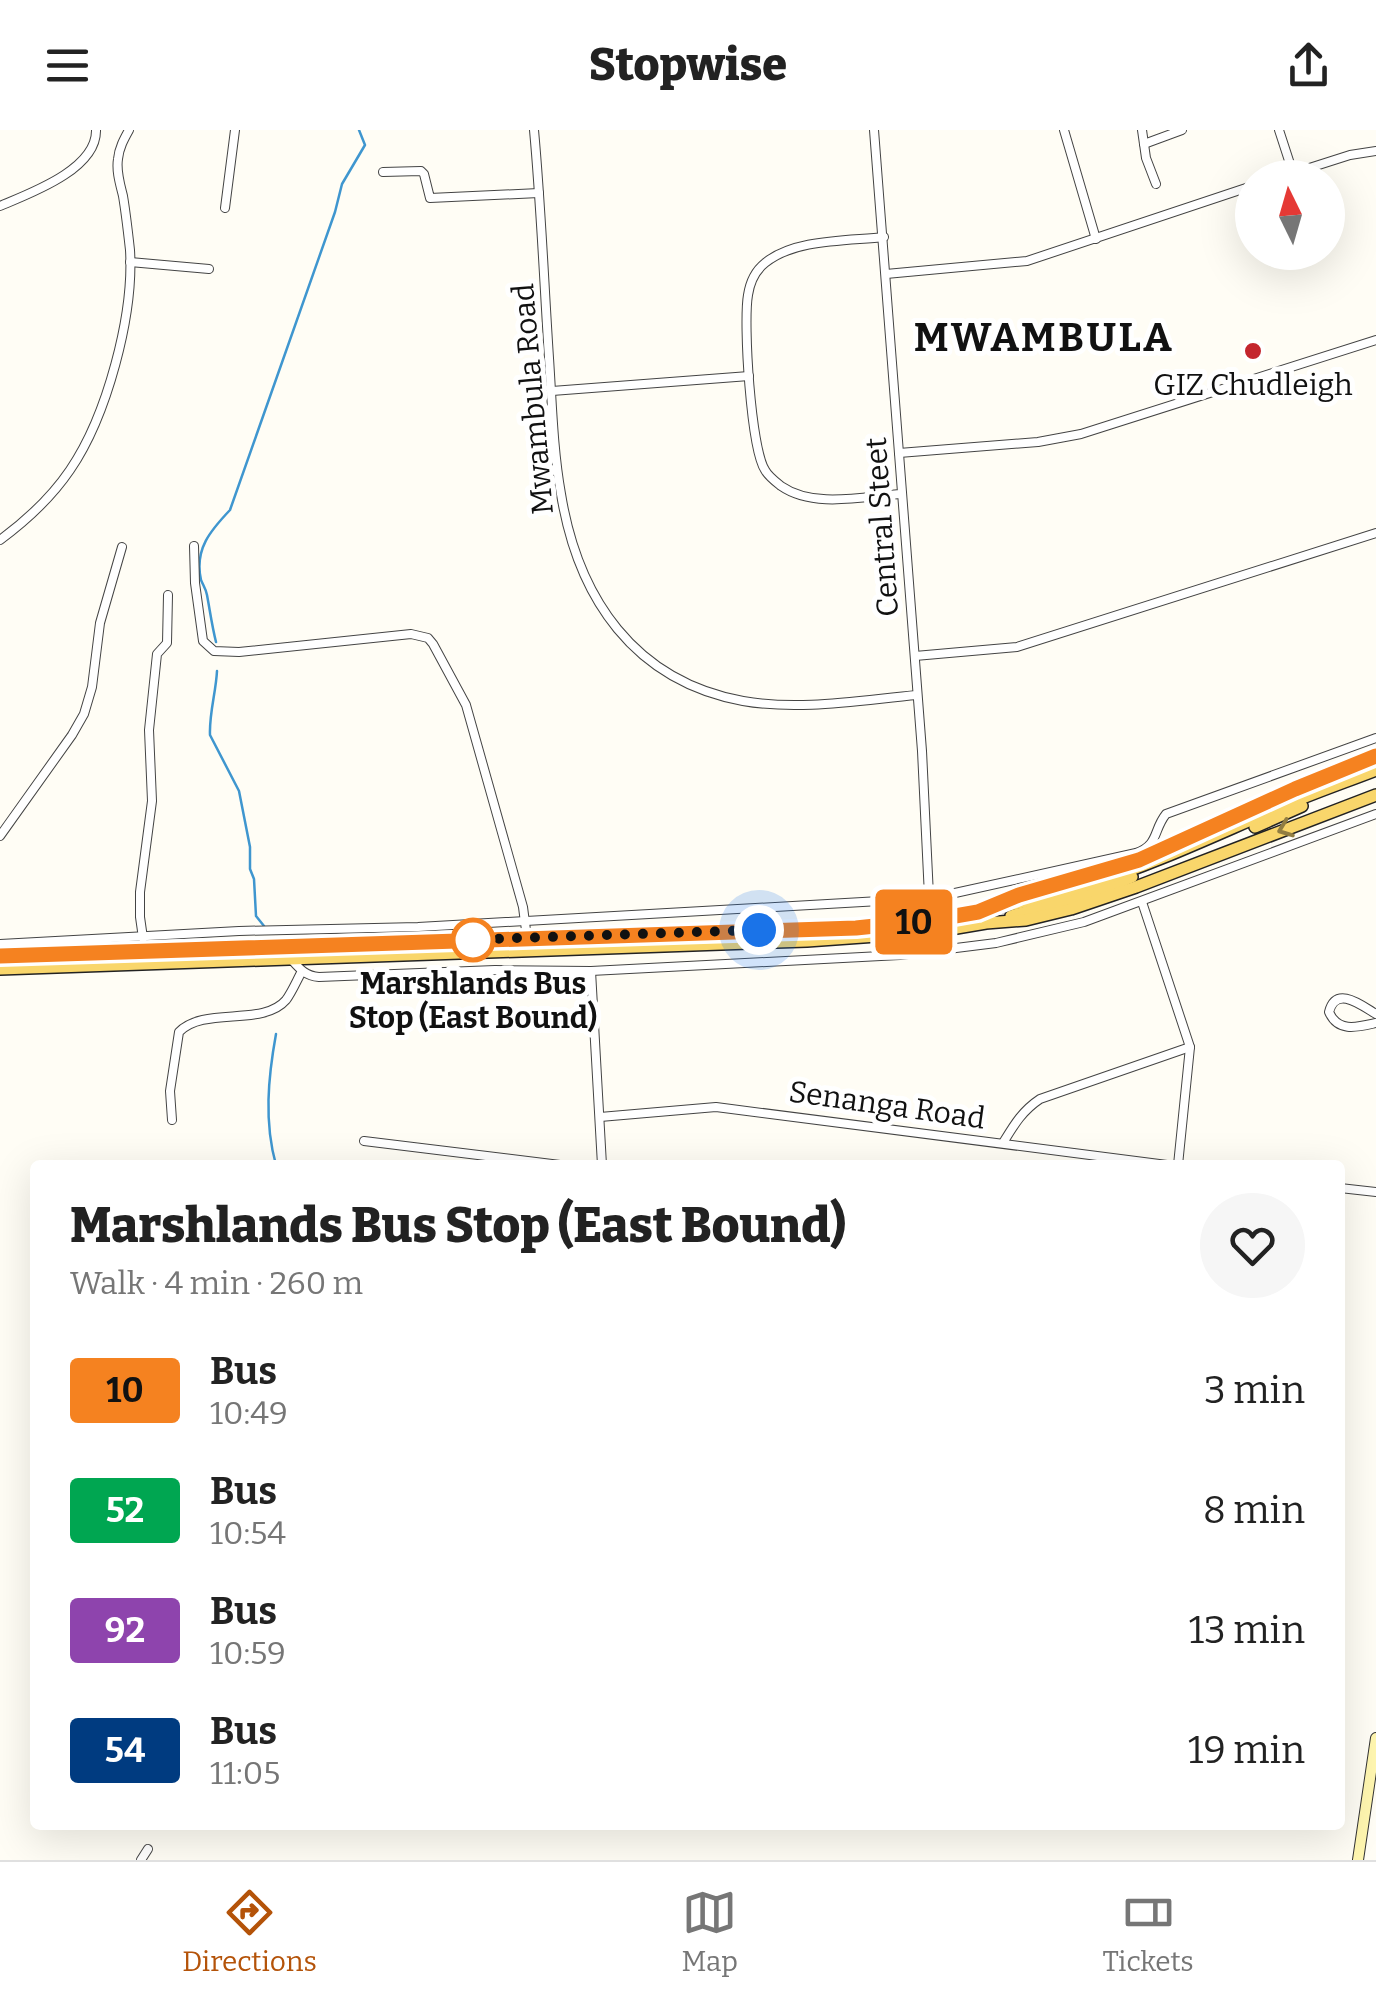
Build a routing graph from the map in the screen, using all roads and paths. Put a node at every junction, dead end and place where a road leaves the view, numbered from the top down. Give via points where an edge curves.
1 (96, 130) edge
2 (129, 130) edge
3 (235, 130) edge
4 (534, 130) edge
5 (874, 130) edge
6 (1064, 130) edge
7 (1142, 130) edge
8 (1182, 130) edge
9 (1279, 130) edge
10 (1144, 144) junction
11 (1376, 152) edge
12 (1289, 160) edge
13 (1333, 160) edge
14 (383, 172) dead end
15 (1156, 184) dead end
16 (1235, 192) edge
17 (539, 193) junction
18 (0, 206) edge
19 (225, 208) dead end
20 (884, 237) junction
21 (1096, 239) junction
22 (130, 262) junction
23 (210, 269) dead end
24 (886, 274) junction
25 (1376, 340) edge
26 (749, 376) junction
27 (552, 391) junction
28 (899, 453) junction
29 (902, 494) junction
30 (1376, 533) edge
31 (0, 540) edge
32 (194, 546) dead end
33 (122, 547) dead end
34 (168, 595) dead end
35 (915, 656) junction
36 (917, 695) junction
37 (1376, 738) edge
38 (1376, 756) edge
39 (1376, 773) edge
40 (1376, 795) edge
41 (1376, 814) edge
42 (0, 836) edge
43 (929, 896) junction
44 (1142, 902) junction
45 (984, 917) junction
46 (526, 922) junction
47 (933, 926) junction
48 (143, 938) junction
49 (527, 938) junction
50 (0, 944) edge
51 (935, 952) junction
52 (0, 956) edge
53 (290, 958) junction
54 (0, 969) edge
55 (302, 971) junction
56 (591, 972) junction
57 (1376, 1014) edge
58 (1376, 1023) edge
59 (1190, 1047) junction
60 (600, 1117) junction
61 (172, 1120) dead end
62 (364, 1141) dead end
63 (1004, 1144) junction
64 (519, 1160) edge
65 (602, 1160) edge
66 (1128, 1160) edge
67 (1179, 1160) edge
68 (1345, 1189) edge
69 (1376, 1192) edge
70 (1376, 1738) edge
71 (148, 1849) dead end
72 (141, 1860) edge
73 (1358, 1860) edge

1 - 18 street via 93,150 82,163
2 - 22 street via 117,161
3 - 19 street
4 - 17 street, Mwambula Road
5 - 20 street, Central Steet
6 - 21 street
7 - 10 street
8 - 10 street
9 - 12 street
10 - 15 street
11 - 13 street
14 - 17 street via 421,170 430,198
16 - 21 street
17 - 27 street, Mwambula Road
20 - 24 street, Central Steet
20 - 26 street via 800,246 761,266 747,300
21 - 24 street via 1027,261
22 - 23 street
22 - 31 street via 118,354 88,439 48,500
24 - 28 street, Central Steet
25 - 28 street via 1081,434
26 - 27 street
26 - 29 street via 757,452 765,472 784,488 830,499
27 - 36 street, Mwambula Road via 560,491 574,551 601,607 645,659 674,678 743,700 800,704
28 - 29 street, Central Steet
29 - 35 street, Central Steet
30 - 35 street via 1018,646
32 - 46 street via 203,640 214,651 411,634 428,638 466,706
33 - 42 street via 84,714
34 - 48 street via 167,643 158,654 149,730 152,801 140,892
35 - 36 street, Central Steet
36 - 43 street, Central Steet
37 - 43 street via 1166,814 1152,844 1136,853
38 - 45 main road via 1139,860 1019,895
39 - 45 main road via 1091,894
40 -> 45 main road via 1101,900 1026,920
41 - 44 street
43 - 46 street
43 - 47 street, Central Steet
44 - 51 street via 1044,932
44 - 59 street
45 - 47 main road
46 - 48 street
46 - 49 street
47 - 49 main road
47 - 51 street, Central Steet
47 - 53 main road via 807,941
48 - 50 street
49 - 52 main road
51 - 56 street
53 - 54 main road
53 - 55 street
55 - 56 street via 320,977
55 - 61 street via 274,1010 202,1021 179,1032
56 - 60 street
57 - 58 street via 1346,998 1330,1004 1329,1012 1346,1027
59 - 63 street via 1040,1100 1016,1119
59 - 67 street
60 - 63 street, Senanga Road via 716,1107
60 - 65 street
62 - 64 street
63 - 66 street, Senanga Road
68 - 69 street
70 - 73 main road
71 - 72 street

